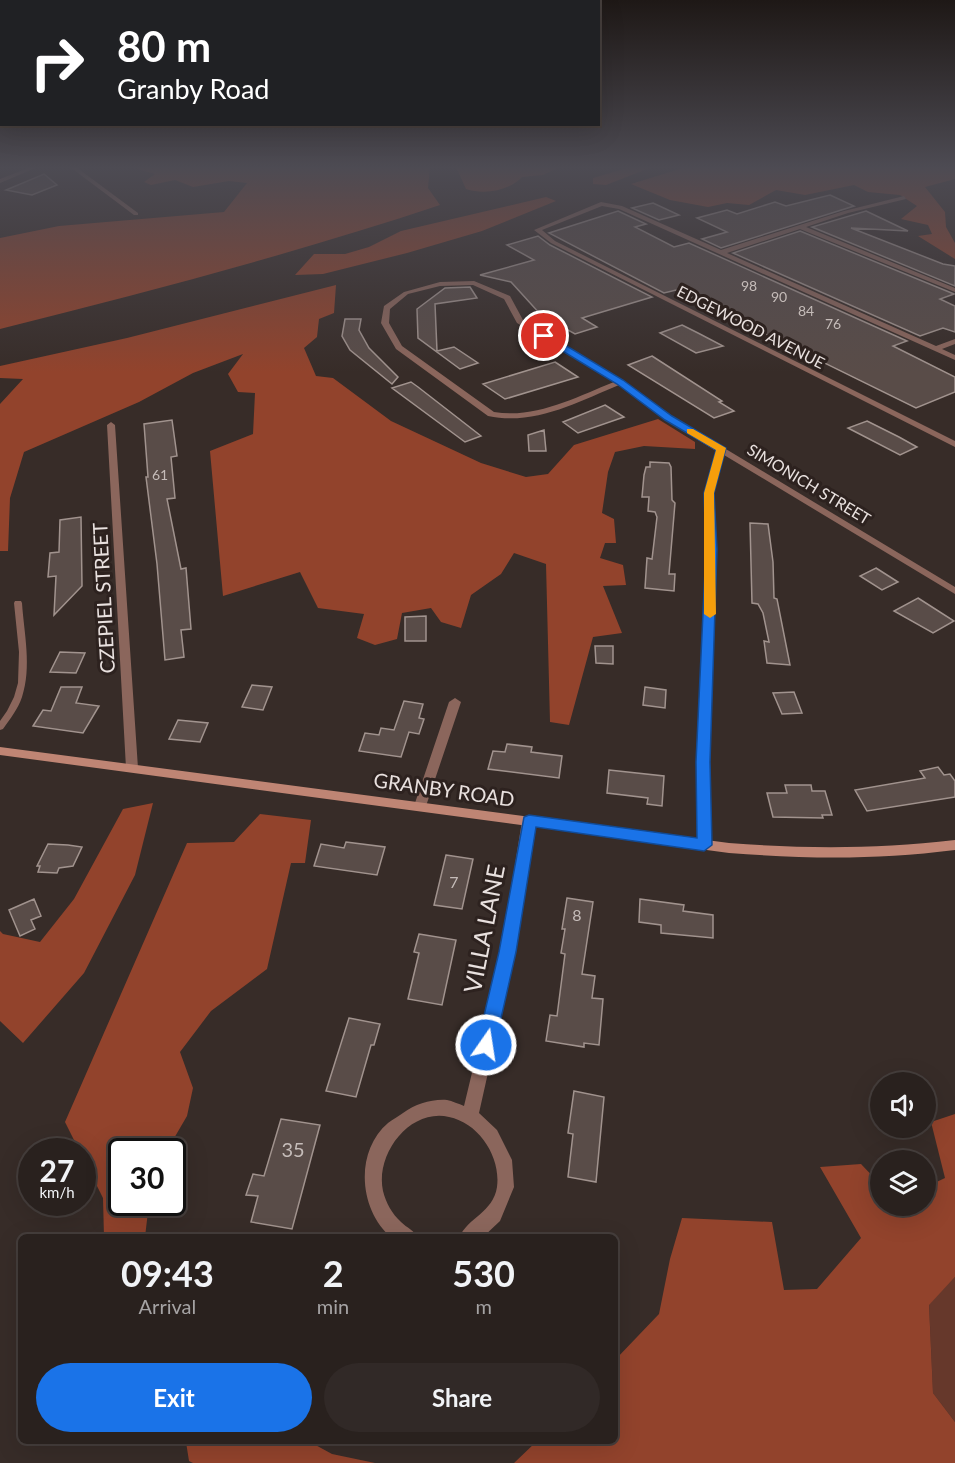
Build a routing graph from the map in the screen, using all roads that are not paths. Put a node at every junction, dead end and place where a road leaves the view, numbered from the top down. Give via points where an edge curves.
1 (544, 235) edge
2 (682, 235) edge
3 (774, 235) edge
4 (820, 235) edge
5 (722, 252) junction
6 (955, 290) edge
7 (955, 341) edge
8 (936, 349) junction
9 (955, 358) edge
10 (620, 382) junction
11 (111, 425) dead end
12 (955, 444) edge
13 (721, 448) junction
14 (955, 591) edge
15 (18, 603) dead end
16 (455, 702) dead end
17 (0, 727) edge
18 (0, 752) edge
19 (132, 768) junction
20 (420, 806) junction
21 (529, 821) junction
22 (704, 845) junction
23 (955, 845) edge
24 (470, 1115) junction
25 (403, 1234) edge
26 (473, 1234) edge

1 - 12 street, EDGEWOOD AVENUE
2 - 5 street, EDGEWOOD AVENUE
3 - 5 street
4 - 6 street
5 - 8 street
7 - 8 street
8 - 9 street
10 - 10 street, SIMONICH STREET via 528,414 505,418 491,414 399,347 385,323 387,308 406,293 426,286 459,282 486,287 507,298 520,321
10 - 13 street, SIMONICH STREET via 668,418
11 - 19 street, CZEPIEL STREET
13 - 14 street, SIMONICH STREET
13 - 22 street via 709,493
15 - 17 lane via 24,645 23,687
16 - 20 street
18 - 19 main road, GRANBY ROAD
19 - 20 main road, GRANBY ROAD
20 - 21 main road, GRANBY ROAD
21 - 22 main road, GRANBY ROAD
21 - 24 street, VILLA LANE via 508,952
22 - 23 main road, GRANBY ROAD via 831,855 906,853
24 - 25 street via 440,1108 411,1116 387,1136 379,1150 374,1165 375,1197 392,1226
24 - 26 street via 492,1133 505,1160 506,1175 505,1191 491,1219

